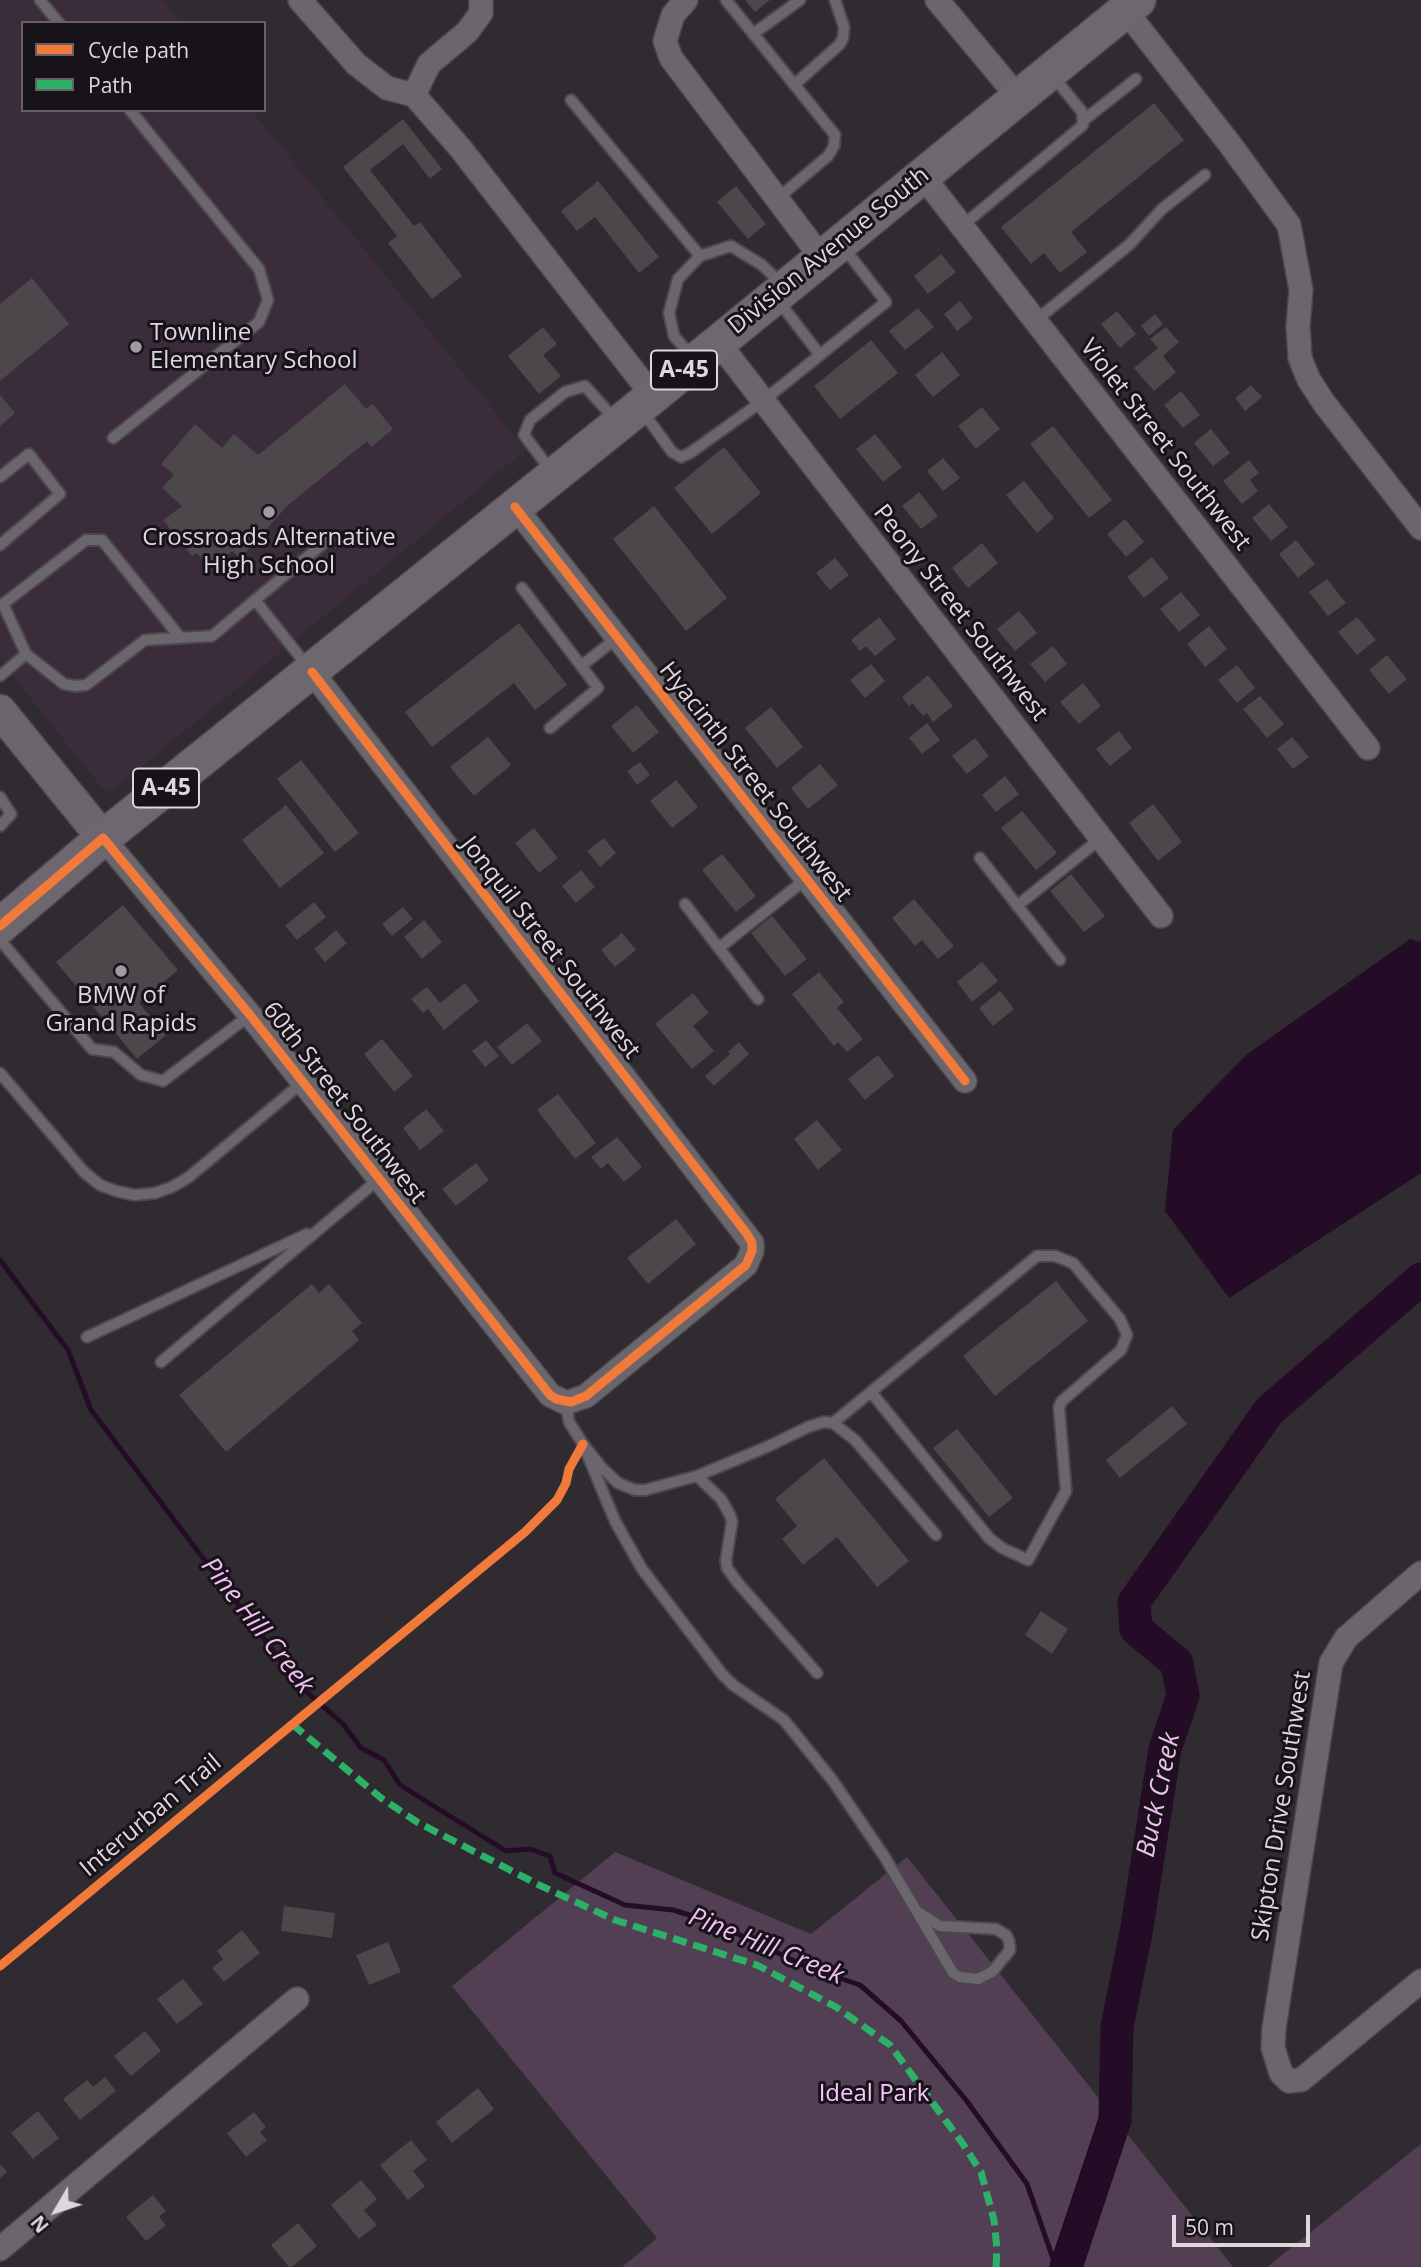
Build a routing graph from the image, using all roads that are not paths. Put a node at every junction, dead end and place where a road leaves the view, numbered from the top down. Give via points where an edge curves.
1 (40, 0) edge
2 (300, 0) edge
3 (481, 0) edge
4 (686, 0) edge
5 (726, 0) edge
6 (800, 0) edge
7 (835, 0) edge
8 (937, 0) edge
9 (1131, 5) edge
10 (57, 21) edge
11 (753, 34) junction
12 (1049, 72) junction
13 (1136, 79) dead end
14 (794, 85) junction
15 (414, 95) junction
16 (1017, 97) junction
17 (571, 100) dead end
18 (132, 112) edge
19 (1084, 120) junction
20 (922, 175) junction
21 (1205, 176) dead end
22 (777, 199) junction
23 (962, 226) junction
24 (830, 250) junction
25 (700, 256) junction
26 (779, 291) junction
27 (1035, 321) junction
28 (707, 351) junction
29 (820, 355) junction
30 (764, 400) junction
31 (637, 409) junction
32 (113, 438) dead end
33 (555, 475) junction
34 (0, 477) edge
35 (515, 508) junction
36 (1421, 528) edge
37 (330, 538) dead end
38 (0, 545) edge
39 (522, 588) dead end
40 (255, 600) junction
41 (179, 636) junction
42 (617, 638) junction
43 (26, 654) junction
44 (581, 666) junction
45 (312, 672) junction
46 (0, 676) edge
47 (0, 710) edge
48 (550, 728) dead end
49 (1368, 748) dead end
50 (0, 797) edge
51 (0, 826) edge
52 (103, 838) junction
53 (1101, 838) junction
54 (980, 858) dead end
55 (806, 879) junction
56 (685, 904) dead end
57 (1017, 906) junction
58 (1161, 916) dead end
59 (0, 926) edge
60 (0, 940) edge
61 (719, 948) junction
62 (1060, 960) dead end
63 (758, 999) dead end
64 (250, 1015) junction
65 (0, 1073) edge
66 (965, 1081) dead end
67 (303, 1082) junction
68 (379, 1179) junction
69 (322, 1227) junction
70 (87, 1337) dead end
71 (162, 1362) dead end
72 (871, 1392) junction
73 (558, 1399) junction
74 (833, 1423) junction
75 (583, 1444) junction
76 (697, 1476) junction
77 (936, 1535) dead end
78 (1421, 1573) edge
79 (817, 1673) dead end
80 (918, 1912) junction
81 (1421, 1981) edge
82 (298, 1999) dead end
83 (0, 2249) edge

1 - 10 lane
2 - 15 street via 356,65 387,88
3 - 15 street via 481,13 467,32 429,64
4 - 22 street via 673,15 665,41 671,58
5 - 11 lane
6 - 11 lane
7 - 14 lane via 843,38
8 - 16 street
9 - 12 main road, Division Avenue South / A-45
9 - 36 street via 1289,225 1301,290 1300,358 1309,380
11 - 14 lane
12 - 16 main road, Division Avenue South / A-45
12 - 19 lane
13 - 19 lane
14 - 22 lane via 835,135 834,146 822,162
15 - 31 street via 461,149
16 - 20 main road, Division Avenue South / A-45
17 - 25 lane
18 - 32 lane via 259,269 268,300 259,321
19 - 23 lane
20 - 23 street, Violet Street Southwest
20 - 24 main road, Division Avenue South / A-45
21 - 27 lane
22 - 24 street
23 - 27 street, Violet Street Southwest
24 - 26 main road, Division Avenue South / A-45
24 - 29 lane via 886,302
25 - 26 lane via 731,246 762,265
25 - 28 lane via 678,279 669,313 674,336
26 - 28 main road, Division Avenue South / A-45
26 - 29 lane
27 - 49 street, Violet Street Southwest
28 - 30 street, Peony Street Southwest
28 - 31 main road, Division Avenue South / A-45
29 - 30 lane
30 - 31 lane via 681,457
30 - 53 street, Peony Street Southwest
31 - 33 main road, Division Avenue South / A-45
31 - 33 lane via 585,386 565,392 530,420 524,435
33 - 35 main road, Division Avenue South / A-45
34 - 38 lane via 30,454 60,495
35 - 42 street, Hyacinth Street Southwest
35 - 45 main road, Division Avenue South / A-45
37 - 40 lane
39 - 44 lane
40 - 41 lane via 212,636
40 - 45 lane
41 - 43 lane via 145,640 86,685 64,684
41 - 43 lane via 102,540 86,540 3,604
42 - 44 lane
42 - 55 street, Hyacinth Street Southwest
43 - 46 lane
44 - 48 lane via 598,688
45 - 52 main road, Division Avenue South / A-45
45 - 73 street, Jonquil Street Southwest via 752,1243 747,1265 586,1395
47 - 52 main road
50 - 51 lane via 11,814
52 - 59 main road, Division Avenue South / A-45
52 - 64 street, 60th Street Southwest
53 - 57 lane
53 - 58 street, Peony Street Southwest
54 - 57 lane
55 - 61 lane
55 - 66 street, Hyacinth Street Southwest
56 - 61 lane
57 - 62 lane
60 - 64 lane via 92,1049 114,1052 141,1075 163,1082
61 - 63 lane
64 - 67 street, 60th Street Southwest
65 - 67 lane via 84,1172 100,1185 134,1195 155,1193 189,1177
67 - 68 street, 60th Street Southwest
68 - 69 lane
68 - 73 street, 60th Street Southwest
69 - 70 lane
69 - 71 lane
72 - 72 lane via 1037,1256 1073,1263 1127,1335 1121,1350 1059,1407 1066,1491 1028,1560 989,1538
72 - 74 lane
73 - 75 lane
74 - 76 lane via 808,1427
74 - 77 lane via 855,1440
75 - 76 lane via 626,1488 645,1490
75 - 80 lane via 615,1521 658,1591 722,1674 795,1732 850,1804
76 - 79 lane via 730,1515 727,1568
78 - 81 street, Skipton Drive Southwest via 1346,1638 1331,1663 1273,2038 1277,2067 1289,2081 1301,2080
80 - 80 lane via 940,1926 996,1929 1006,1935 1010,1950 986,1976 960,1977 943,1958
82 - 83 street

